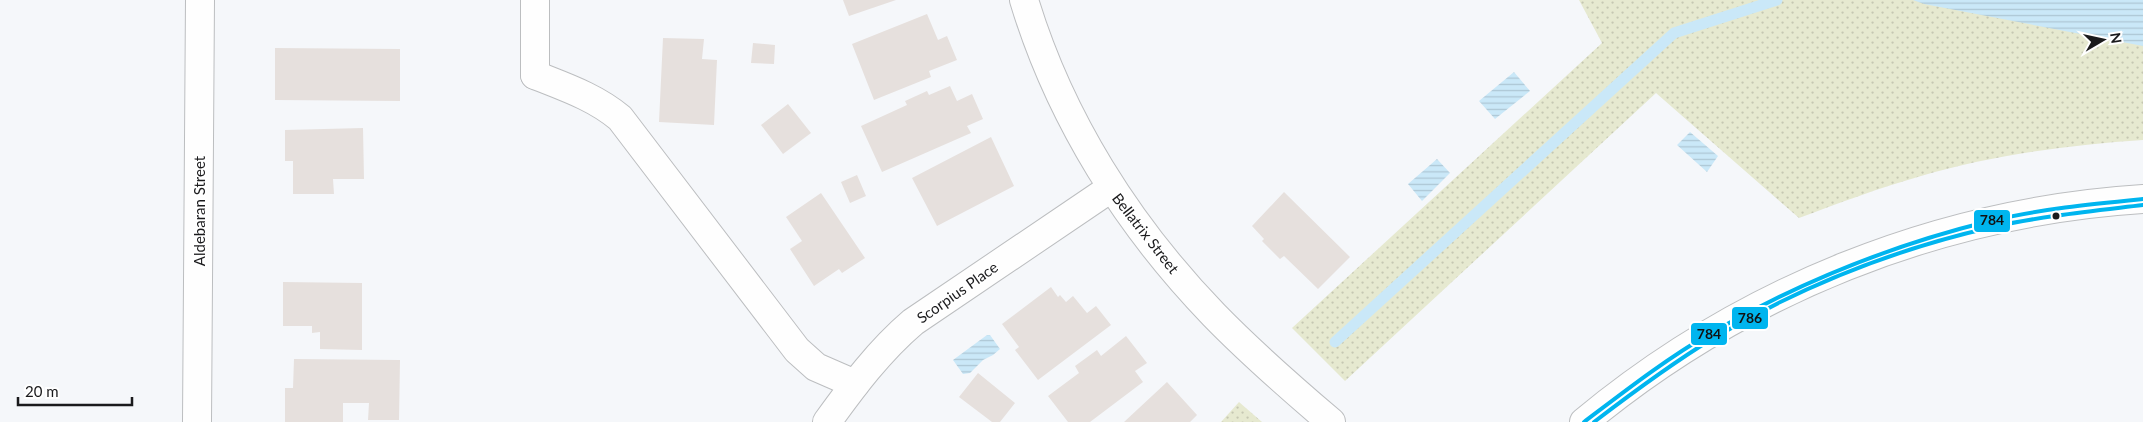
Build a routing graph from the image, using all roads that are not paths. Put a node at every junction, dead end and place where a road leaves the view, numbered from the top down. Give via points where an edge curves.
1 (200, 0) edge
2 (535, 0) edge
3 (1024, 0) edge
4 (1111, 188) junction
5 (2143, 199) edge
6 (855, 384) junction
7 (197, 422) edge
8 (827, 422) edge
9 (1331, 422) edge
10 (1584, 422) edge

1 - 7 street, Aldebaran Street
2 - 6 street via 536,74 588,96 620,118 797,350 816,367
3 - 4 street, Bellatrix Street via 1056,87
4 - 6 street, Scorpius Place via 913,322
4 - 9 street, Bellatrix Street via 1180,278 1213,314
5 - 10 street via 2093,202 1981,222 1847,264 1793,287 1708,334 1626,388
6 - 8 street, Scorpius Place

